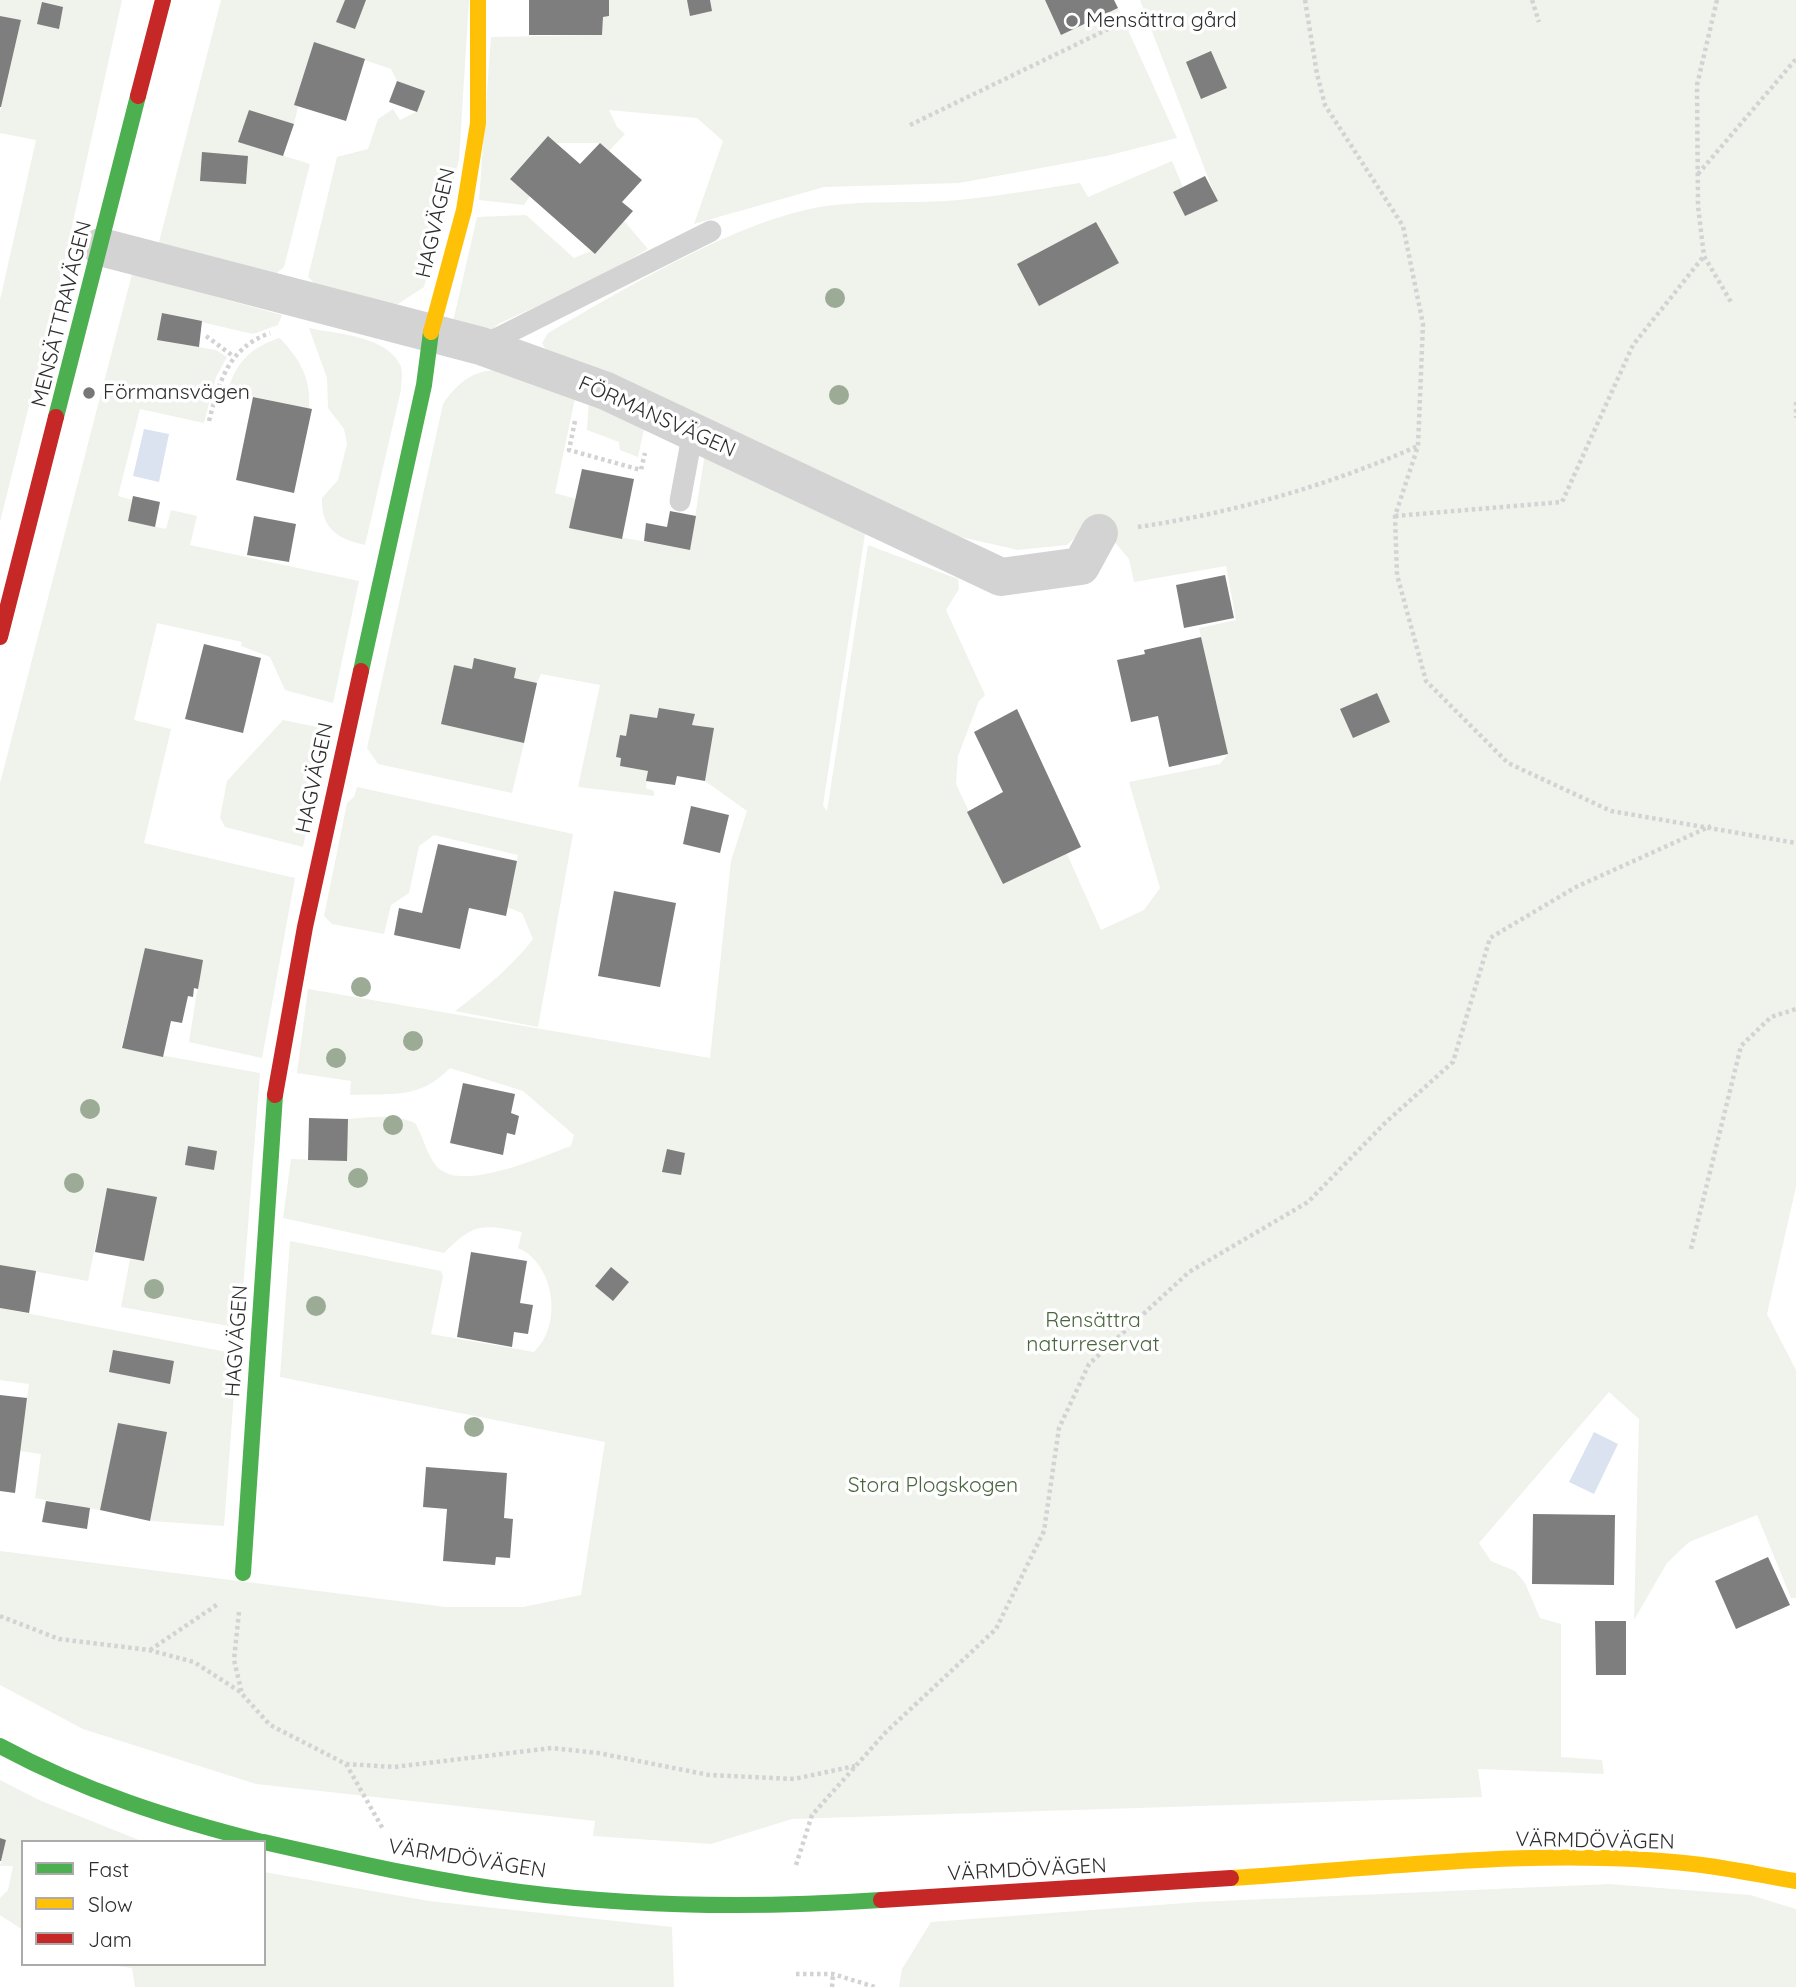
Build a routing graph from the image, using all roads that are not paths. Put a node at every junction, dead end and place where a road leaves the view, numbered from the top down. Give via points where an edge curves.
1 (163, 0) edge
2 (478, 0) edge
3 (711, 231) dead end
4 (101, 247) junction
5 (430, 334) junction
6 (481, 346) junction
7 (693, 431) junction
8 (680, 501) dead end
9 (1099, 533) road end
10 (0, 638) edge
11 (243, 1580) road end
12 (0, 1746) edge
13 (255, 1840) edge
14 (266, 1843) edge
15 (1796, 1881) edge

1 - 4 street, MENSÄTTRAVÄGEN
2 - 5 street, HAGVÄGEN via 478,123 464,210
3 - 6 lane
4 - 5 street, FÖRMANSVÄGEN
4 - 10 street, MENSÄTTRAVÄGEN
5 - 6 street, FÖRMANSVÄGEN
5 - 11 street, HAGVÄGEN via 424,385 300,951 273,1109
6 - 7 street, FÖRMANSVÄGEN via 606,391
7 - 8 lane
7 - 9 street, FÖRMANSVÄGEN via 1001,577 1082,566
12 - 13 street, VÄRMDÖVÄGEN via 75,1784
14 - 15 street, VÄRMDÖVÄGEN via 462,1883 604,1900 794,1904 1504,1860 1701,1865

